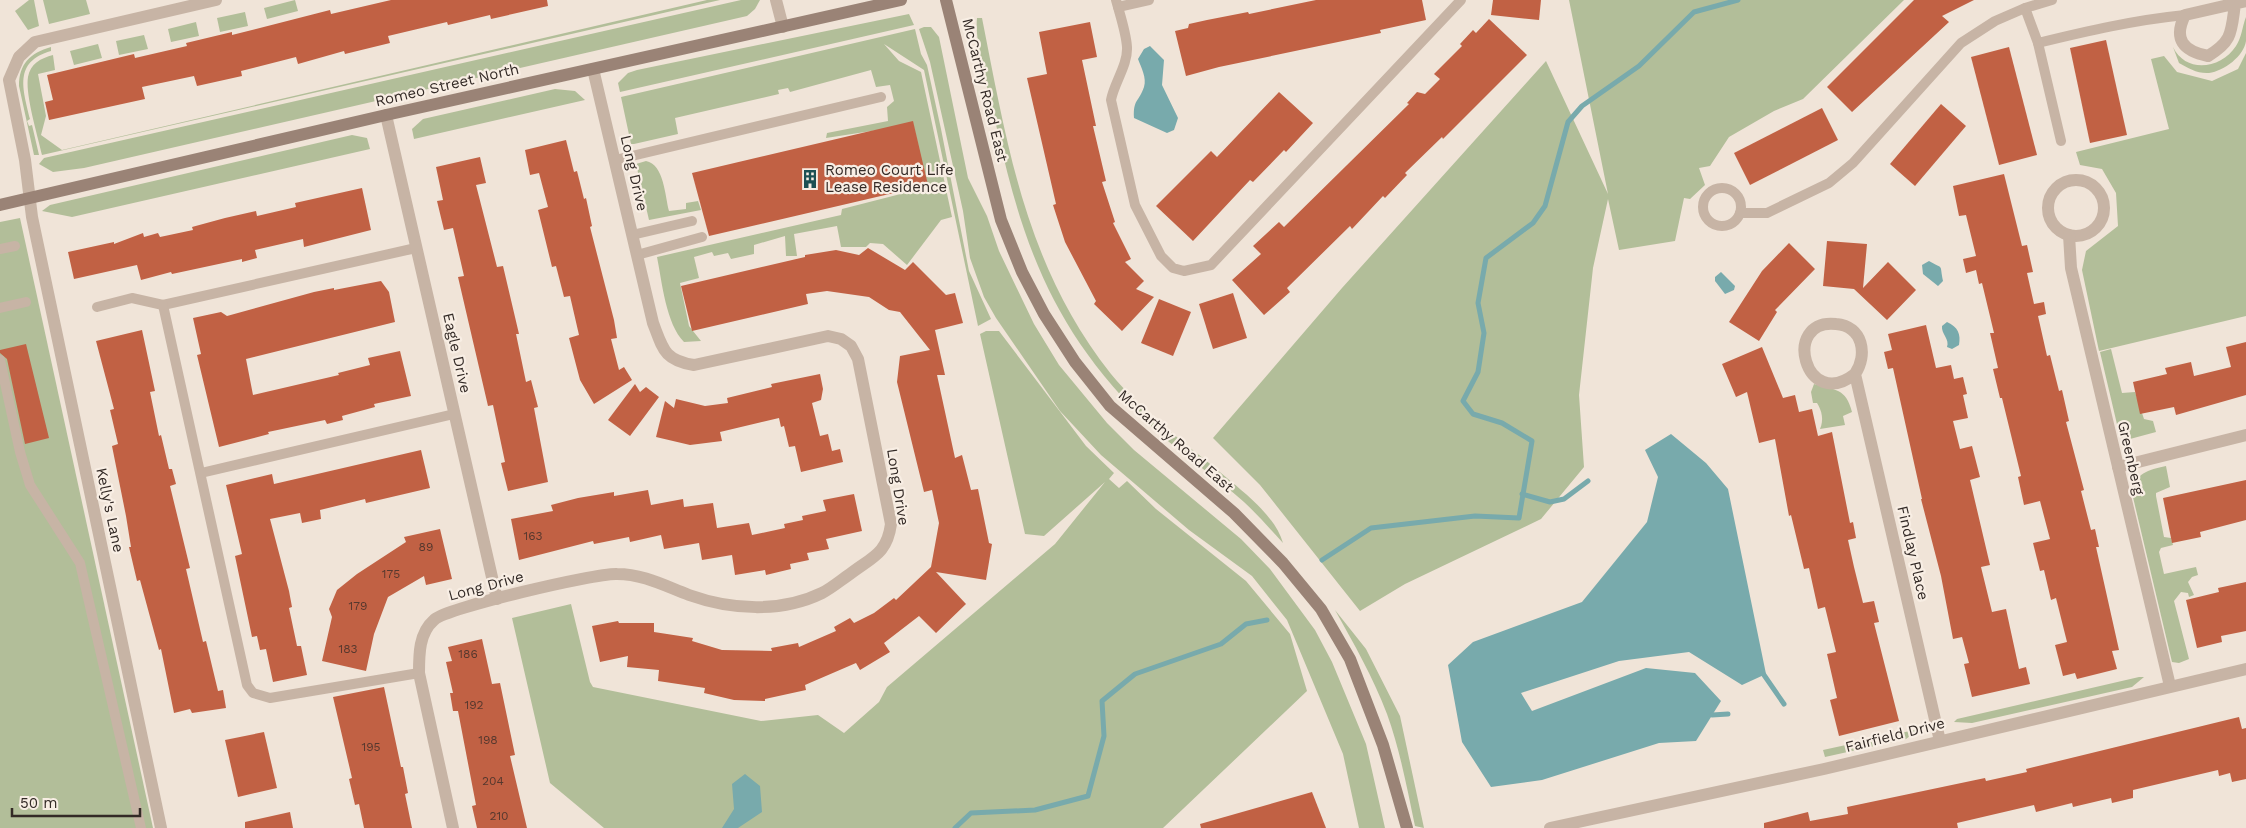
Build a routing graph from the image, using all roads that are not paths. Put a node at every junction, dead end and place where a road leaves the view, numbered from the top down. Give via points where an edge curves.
1 (216, 0) edge
2 (776, 0) edge
3 (901, 0) edge
4 (946, 0) edge
5 (1149, 0) edge
6 (1461, 0) edge
7 (2052, 0) edge
8 (1117, 3) edge
9 (2241, 3) edge
10 (2025, 8) junction
11 (2185, 15) junction
12 (782, 27) junction
13 (2038, 43) junction
14 (593, 69) junction
15 (882, 96) dead end
16 (386, 115) junction
17 (2061, 141) dead end
18 (615, 160) junction
19 (29, 198) junction
20 (0, 205) edge
21 (1740, 213) dead end
22 (692, 221) dead end
23 (632, 235) junction
24 (2069, 235) junction
25 (702, 237) dead end
26 (15, 246) dead end
27 (416, 248) junction
28 (0, 249) edge
29 (637, 255) junction
30 (26, 302) dead end
31 (163, 305) junction
32 (96, 307) dead end
33 (0, 308) edge
34 (0, 360) edge
35 (1855, 374) junction
36 (454, 414) junction
37 (2246, 435) edge
38 (2118, 467) junction
39 (201, 473) junction
40 (497, 599) junction
41 (2246, 669) edge
42 (419, 673) junction
43 (2170, 686) junction
44 (1940, 741) junction
45 (142, 828) edge
46 (161, 828) edge
47 (453, 828) edge
48 (1407, 828) edge
49 (1550, 828) edge

1 - 19 street, Kelly's Lane via 35,42 19,57 8,80 25,160
2 - 12 street
3 - 12 street, Romeo Street North
4 - 48 street, McCarthy Road East via 1001,220 1022,272 1044,314 1075,362 1110,406 1234,513 1283,563 1321,609 1350,659 1382,745
5 - 8 lane
6 - 8 lane via 1211,265 1184,271 1173,268 1161,256 1135,206 1111,100 1127,48
7 - 10 lane
9 - 11 street
9 - 11 street via 2224,46 2208,56 2191,53 2182,42 2179,27
10 - 13 lane
10 - 21 lane via 1995,21 1961,43 1830,183 1768,213
11 - 13 lane via 2152,18
12 - 14 street, Romeo Street North
13 - 17 lane
14 - 16 street, Romeo Street North
14 - 18 street, Long Drive
15 - 18 lane
16 - 19 street, Romeo Street North
16 - 27 street, Eagle Drive
18 - 23 street, Long Drive
19 - 20 street, Romeo Street North
19 - 46 street, Kelly's Lane
22 - 23 lane
23 - 29 street, Long Drive
24 - 24 street via 2078,236 2094,229 2103,213 2100,195 2087,183 2078,181 2060,185 2050,199 2048,208 2054,225
24 - 38 street, Greenberg via 2071,268
25 - 29 lane
26 - 28 lane
27 - 31 lane
27 - 36 street, Eagle Drive
29 - 40 street, Long Drive via 653,322 663,348 673,359 694,365 828,336 851,346 858,359 873,432 891,524 889,538 882,550 822,593 780,607 739,606 703,600 646,577 615,573
30 - 33 lane
31 - 32 lane via 132,298
31 - 39 lane
34 - 45 lane via 30,485 80,563
35 - 35 street via 1863,355 1860,339 1854,331 1841,324 1830,323 1812,332 1806,340 1803,356 1812,374 1828,382 1838,382
35 - 44 street, Findlay Place
36 - 39 lane
36 - 40 street, Eagle Drive
37 - 38 street
38 - 43 street, Greenberg
39 - 42 lane via 246,680 253,694 270,698
40 - 42 street, Long Drive via 434,619 424,632 419,652
41 - 43 street, Fairfield Drive
42 - 47 street, Long Drive
43 - 44 street, Fairfield Drive
44 - 49 street, Fairfield Drive

